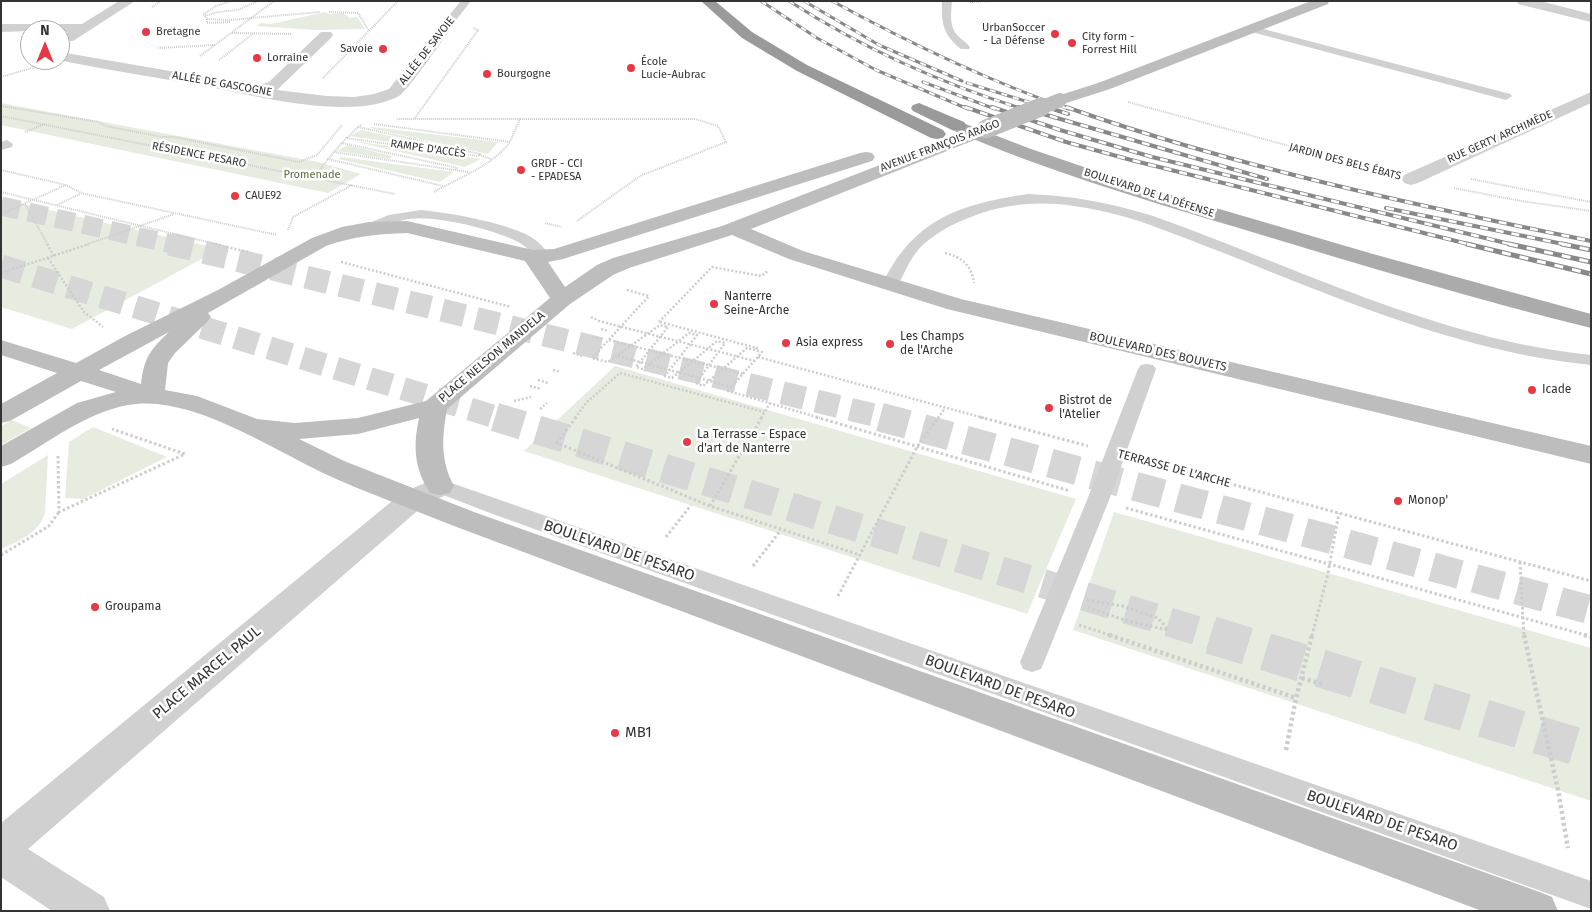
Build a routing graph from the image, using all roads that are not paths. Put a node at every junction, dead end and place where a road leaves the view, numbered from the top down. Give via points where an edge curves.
1 (129, 1) edge
2 (466, 1) edge
3 (707, 1) edge
4 (946, 1) edge
5 (1288, 1) edge
6 (1323, 1) edge
7 (1523, 1) edge
8 (1591, 18) edge
9 (445, 27) joint
10 (1, 28) edge
11 (83, 28) junction
12 (1252, 29) junction
13 (326, 34) road end
14 (70, 36) edge
15 (965, 47) dead end
16 (70, 58) edge
17 (1128, 62) dead end
18 (1111, 68) dead end
19 (260, 91) junction
20 (1506, 96) dead end
21 (386, 97) joint
22 (1591, 97) edge
23 (902, 100) dead end
24 (972, 128) junction
25 (937, 134) junction
26 (1411, 179) road end
27 (732, 228) junction
28 (538, 256) junction
29 (890, 286) junction
30 (226, 295) junction
31 (562, 299) junction
32 (1591, 321) edge
33 (1, 348) edge
34 (1591, 360) edge
35 (1147, 369) dead end
36 (76, 372) junction
37 (152, 396) junction
38 (435, 406) junction
39 (1, 415) edge
40 (253, 427) junction
41 (1591, 455) edge
42 (1, 458) edge
43 (440, 486) junction
44 (413, 499) junction
45 (1032, 662) dead end
46 (1, 848) edge
47 (1, 854) edge
48 (1591, 895) edge
49 (89, 911) edge
50 (1537, 911) edge

1 - 11 street
2 - 9 lane, ALLÉE DE SAVOIE
3 - 25 highway via 747,35 786,59 840,89
4 - 15 lane via 946,24 951,37
5 - 17 main road
6 - 12 main road, AVENUE FRANÇOIS ARAGO
7 - 8 street
9 - 21 street, ALLÉE DE SAVOIE via 395,92
10 - 11 street
11 - 14 street
12 - 20 lane
12 - 24 main road, AVENUE FRANÇOIS ARAGO, bridge via 1104,86
13 - 19 street via 275,85
16 - 19 street, ALLÉE DE GASCOGNE
18 - 24 main road, AVENUE FRANÇOIS ARAGO
19 - 21 street, ALLÉE DE GASCOGNE via 302,99 368,100
22 - 26 street, RUE GERTY ARCHIMÈDE
23 - 24 highway, BOULEVARD DE LA DÉFENSE
24 - 25 main road, AVENUE FRANÇOIS ARAGO
24 - 27 main road, AVENUE FRANÇOIS ARAGO
24 - 32 main road, BOULEVARD DE LA DÉFENSE via 1105,180 1197,209 1420,275
25 - 28 main road, AVENUE FRANÇOIS ARAGO via 576,250
27 - 29 main road, BOULEVARD DES BOUVETS via 796,255
27 - 31 main road, AVENUE FRANÇOIS ARAGO via 604,270
28 - 30 main road via 407,227 369,228 318,242
28 - 31 main road
29 - 34 lane via 910,249 922,237 968,210 1006,200 1073,202 1123,211 1175,228 1432,326 1518,348
29 - 41 main road, BOULEVARD DES BOUVETS
30 - 36 main road
30 - 37 main road via 166,348 156,363
31 - 38 main road, PLACE NELSON MANDELA
33 - 36 main road
35 - 45 lane
36 - 37 main road
36 - 39 main road
37 - 40 main road, PLACE NELSON MANDELA via 188,401
37 - 42 main road via 119,399 86,409
38 - 40 main road, PLACE NELSON MANDELA via 358,426 295,431
38 - 43 main road via 428,438 428,457
40 - 44 main road, BOULEVARD DE PESARO via 334,467
43 - 44 street
43 - 48 lane, BOULEVARD DE PESARO
44 - 46 street, PLACE MARCEL PAUL
44 - 50 main road, BOULEVARD DE PESARO
47 - 49 street

